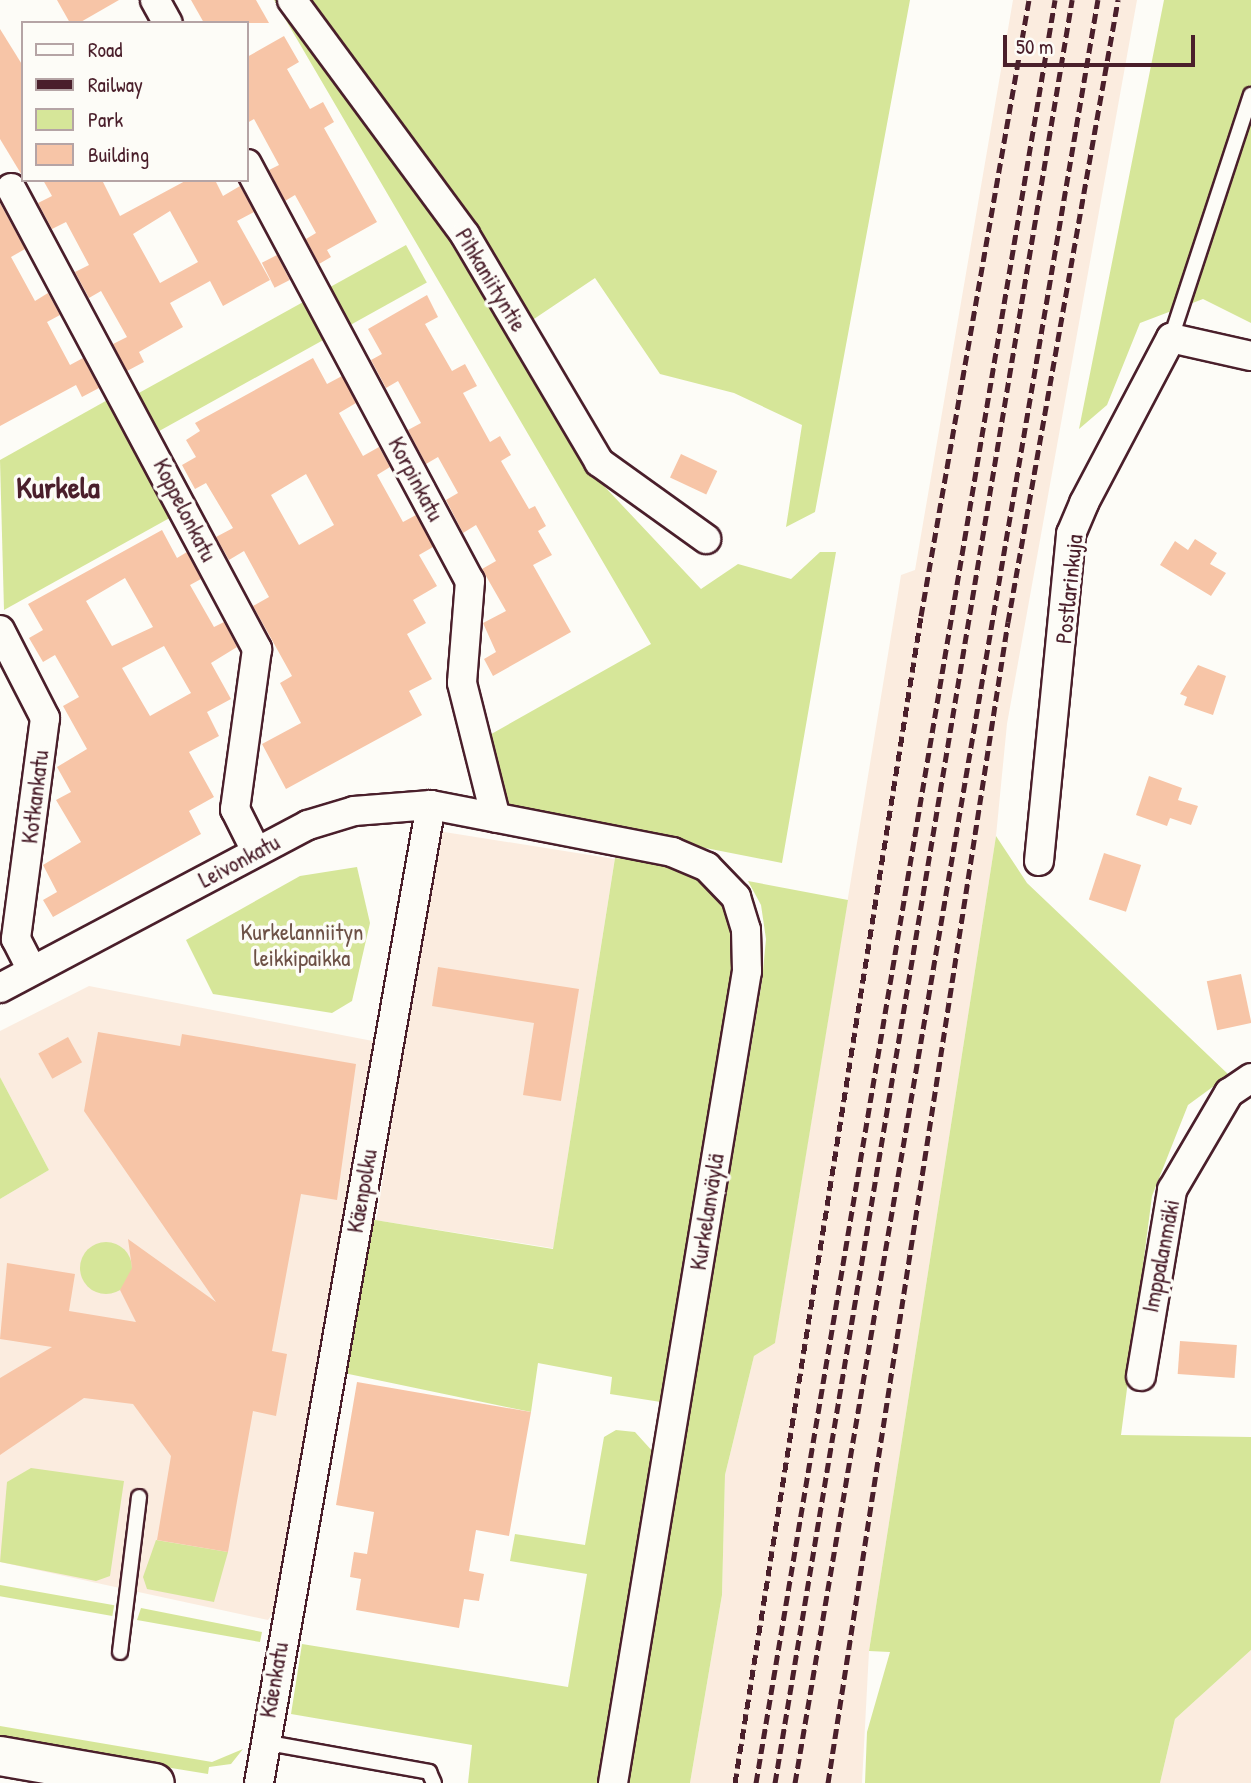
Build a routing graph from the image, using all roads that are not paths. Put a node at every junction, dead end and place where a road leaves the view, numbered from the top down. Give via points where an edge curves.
1 (156, 0) edge
2 (292, 0) edge
3 (167, 21) edge
4 (1251, 95) edge
5 (248, 166) edge
6 (10, 188) dead end
7 (1171, 338) junction
8 (1251, 356) edge
9 (706, 539) dead end
10 (0, 630) edge
11 (431, 805) junction
12 (496, 818) junction
13 (256, 852) junction
14 (1039, 861) dead end
15 (32, 970) junction
16 (0, 988) edge
17 (1251, 1079) edge
18 (1141, 1376) dead end
19 (139, 1497) dead end
20 (292, 1577) joint
21 (120, 1652) dead end
22 (263, 1742) junction
23 (0, 1756) edge
24 (155, 1783) edge
25 (258, 1783) edge
26 (434, 1783) edge
27 (613, 1783) edge

1 - 3 street
2 - 9 street, Pihkaniityntie via 465,234 599,461
4 - 7 lane
5 - 12 street, Korpinkatu via 470,581 462,683
6 - 13 street, Koppelonkatu via 257,649 234,808
7 - 8 street
7 - 14 street, Postlarinkuja via 1072,534
10 - 15 street, Kotkankatu via 45,718 16,939
11 - 12 street, Leivonkatu
11 - 13 street, Leivonkatu via 354,811
11 - 20 street, Käenpolku
12 - 27 street, Kurkelanväylä via 672,852 707,867 736,897 747,930 747,971
13 - 15 street, Leivonkatu
15 - 16 street, Leivonkatu
17 - 18 street, Imppalanmäki via 1229,1093 1172,1190
19 - 21 lane
20 - 22 street, Käenkatu
22 - 25 street, Käenkatu
22 - 26 lane via 429,1772
23 - 24 street

